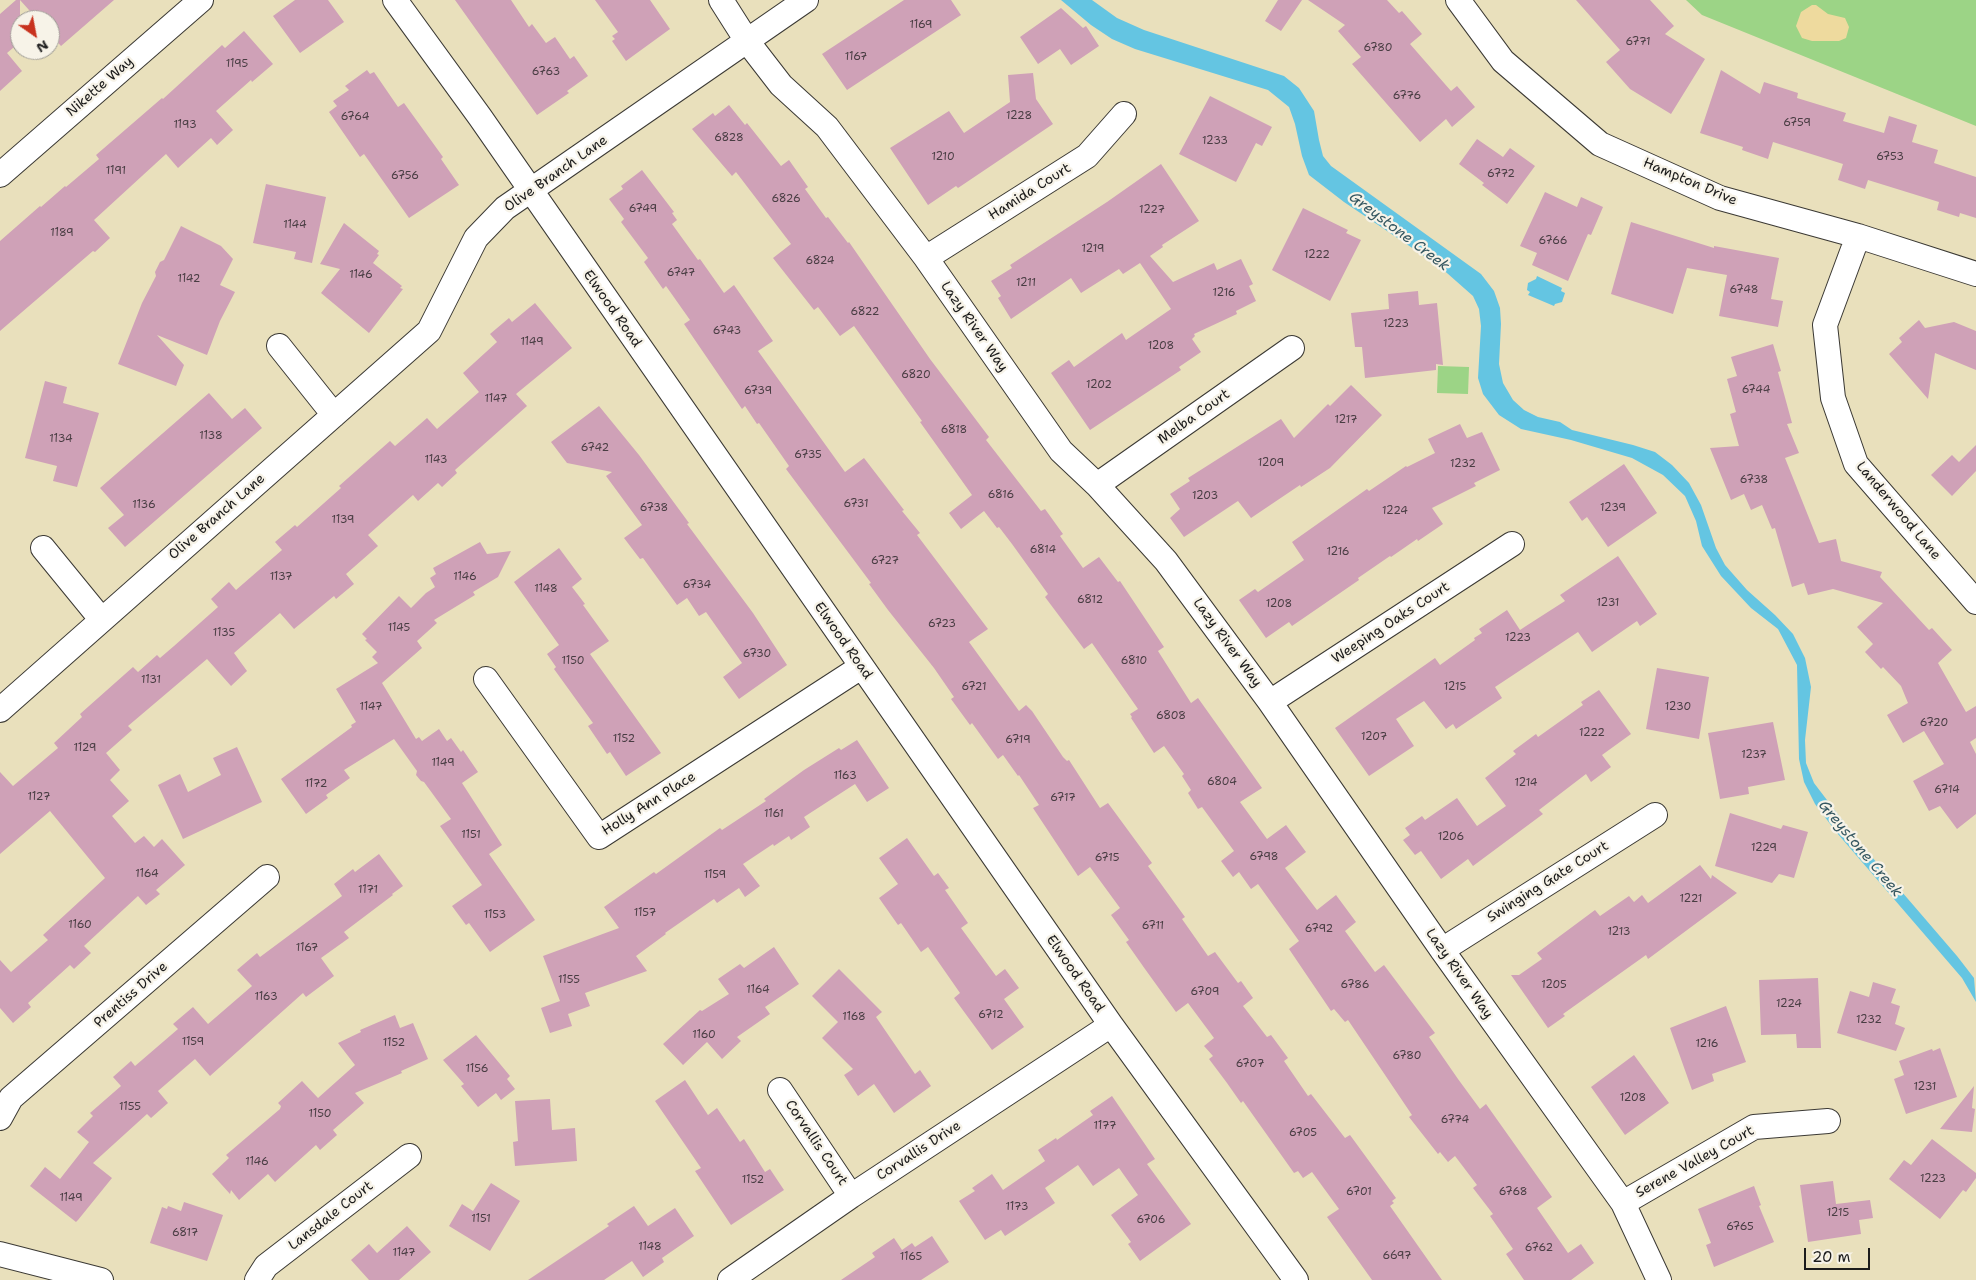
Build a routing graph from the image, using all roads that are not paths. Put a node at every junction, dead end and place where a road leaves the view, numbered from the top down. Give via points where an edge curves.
1 (201, 0) edge
2 (395, 0) edge
3 (721, 0) edge
4 (806, 0) edge
5 (1458, 0) edge
6 (747, 41) junction
7 (1124, 114) dead end
8 (0, 175) edge
9 (531, 190) junction
10 (1858, 236) junction
11 (926, 258) junction
12 (1976, 274) edge
13 (279, 346) dead end
14 (1292, 348) dead end
15 (334, 415) junction
16 (1097, 485) junction
17 (1512, 544) dead end
18 (43, 548) dead end
19 (1976, 602) edge
20 (101, 619) junction
21 (861, 667) junction
22 (486, 679) dead end
23 (1270, 702) junction
24 (0, 710) edge
25 (1655, 815) dead end
26 (267, 876) dead end
27 (1442, 950) junction
28 (1111, 1025) junction
29 (780, 1090) dead end
30 (0, 1118) edge
31 (1828, 1121) dead end
32 (409, 1156) dead end
33 (851, 1196) junction
34 (1623, 1204) junction
35 (0, 1254) edge
36 (101, 1280) edge
37 (257, 1280) edge
38 (730, 1280) edge
39 (1296, 1280) edge
40 (1659, 1280) edge

1 - 8 street, Nikette Way
2 - 9 street, Elwood Road
3 - 6 street, Lazy River Way
4 - 6 street, Olive Branch Lane
5 - 10 street, Hampton Drive via 1503,61 1600,144 1720,198
6 - 9 street, Olive Branch Lane
6 - 11 street, Lazy River Way via 781,85 827,127
7 - 11 street, Hamida Court via 1087,156
9 - 15 street, Olive Branch Lane via 506,208 476,238 430,331
9 - 21 street, Elwood Road
10 - 12 street, Hampton Drive
10 - 19 street, Landerwood Lane via 1825,325 1833,398 1856,464
11 - 16 street, Lazy River Way via 1061,450
13 - 15 street
14 - 16 street, Melba Court
15 - 20 street, Olive Branch Lane
16 - 23 street, Lazy River Way via 1166,560
17 - 23 street, Weeping Oaks Court
18 - 20 street
20 - 24 street, Olive Branch Lane
21 - 22 street, Holly Ann Place via 599,837
21 - 28 street, Elwood Road
23 - 27 street, Lazy River Way
25 - 27 street, Swinging Gate Court
26 - 30 street, Prentiss Drive via 11,1098
27 - 34 street, Lazy River Way
28 - 33 street, Corvallis Drive
28 - 39 street, Elwood Road
29 - 33 street, Corvallis Court
31 - 34 street, Serene Valley Court via 1754,1127
32 - 37 street, Lansdale Court via 266,1266
33 - 38 street, Corvallis Drive
34 - 40 street, Lazy River Way
35 - 36 street

